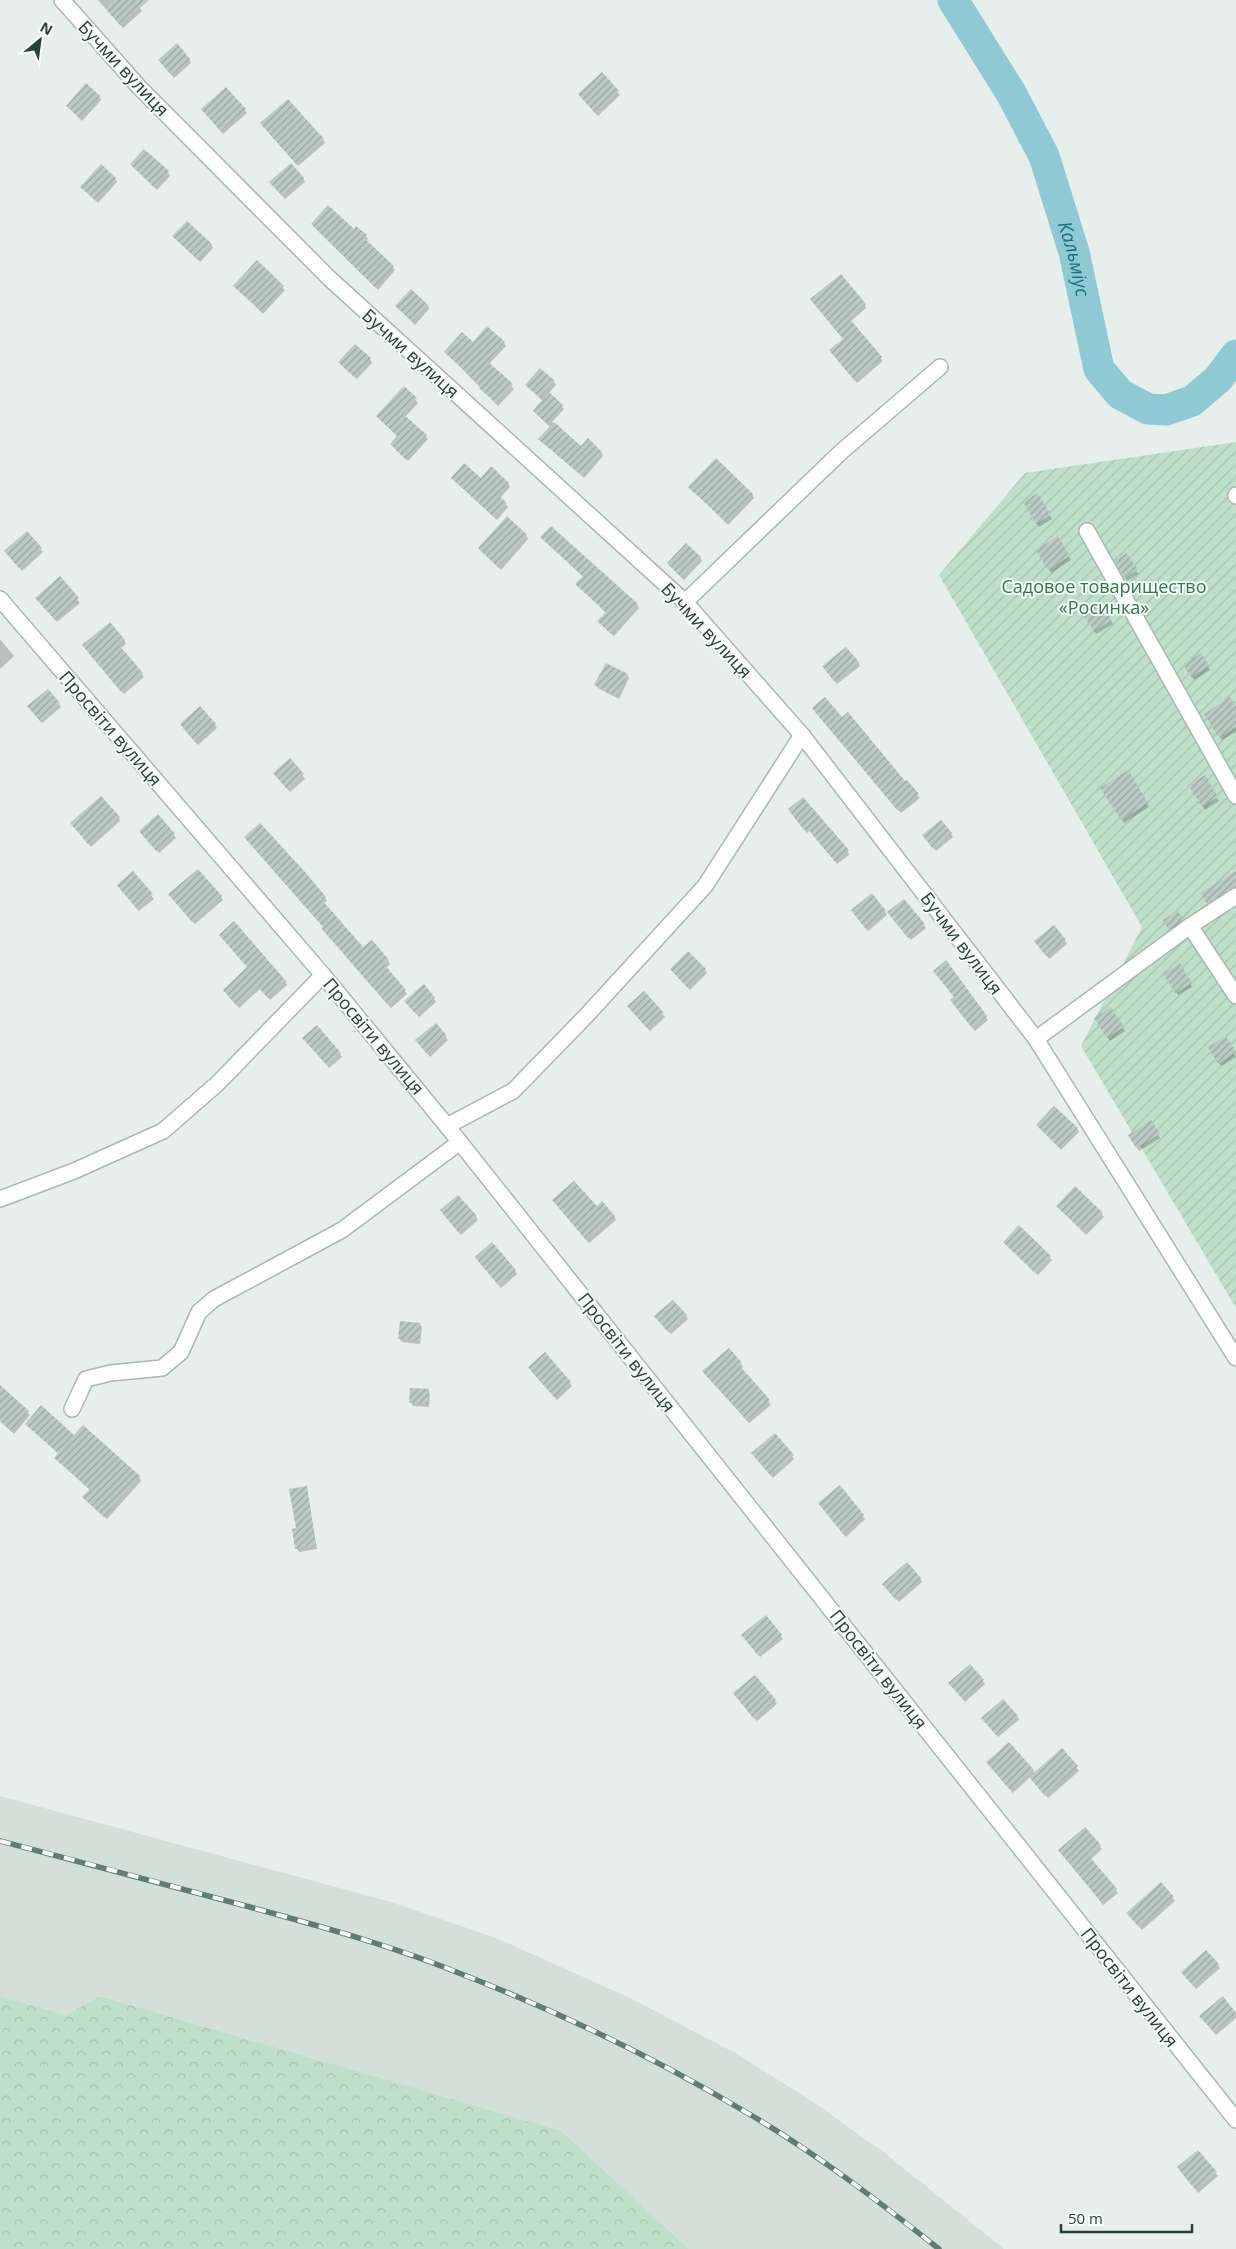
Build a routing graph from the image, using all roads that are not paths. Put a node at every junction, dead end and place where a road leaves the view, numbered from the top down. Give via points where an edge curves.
1 (62, 0) edge
2 (940, 367) dead end
3 (1087, 531) dead end
4 (0, 599) edge
5 (685, 602) junction
6 (802, 735) junction
7 (1236, 796) edge
8 (1236, 896) edge
9 (1190, 926) junction
10 (323, 975) junction
11 (1236, 996) edge
12 (1036, 1039) junction
13 (447, 1126) junction
14 (460, 1142) junction
15 (0, 1200) edge
16 (1236, 1358) edge
17 (72, 1409) dead end
18 (1236, 2120) edge

1 - 5 street, Бучми вулиця via 139,87 329,278
2 - 5 street via 841,452
3 - 7 street
4 - 10 street, Просвіти вулиця
5 - 6 street, Бучми вулиця
6 - 12 street, Бучми вулиця
6 - 13 street via 705,886 513,1091
8 - 9 street
9 - 11 street
9 - 12 street
10 - 13 street, Просвіти вулиця
10 - 15 street via 217,1084 163,1131
12 - 16 street, Бучми вулиця
13 - 14 street, Просвіти вулиця
14 - 17 street via 342,1230 214,1299 199,1312 181,1352 162,1368 86,1379
14 - 18 street, Просвіти вулиця

